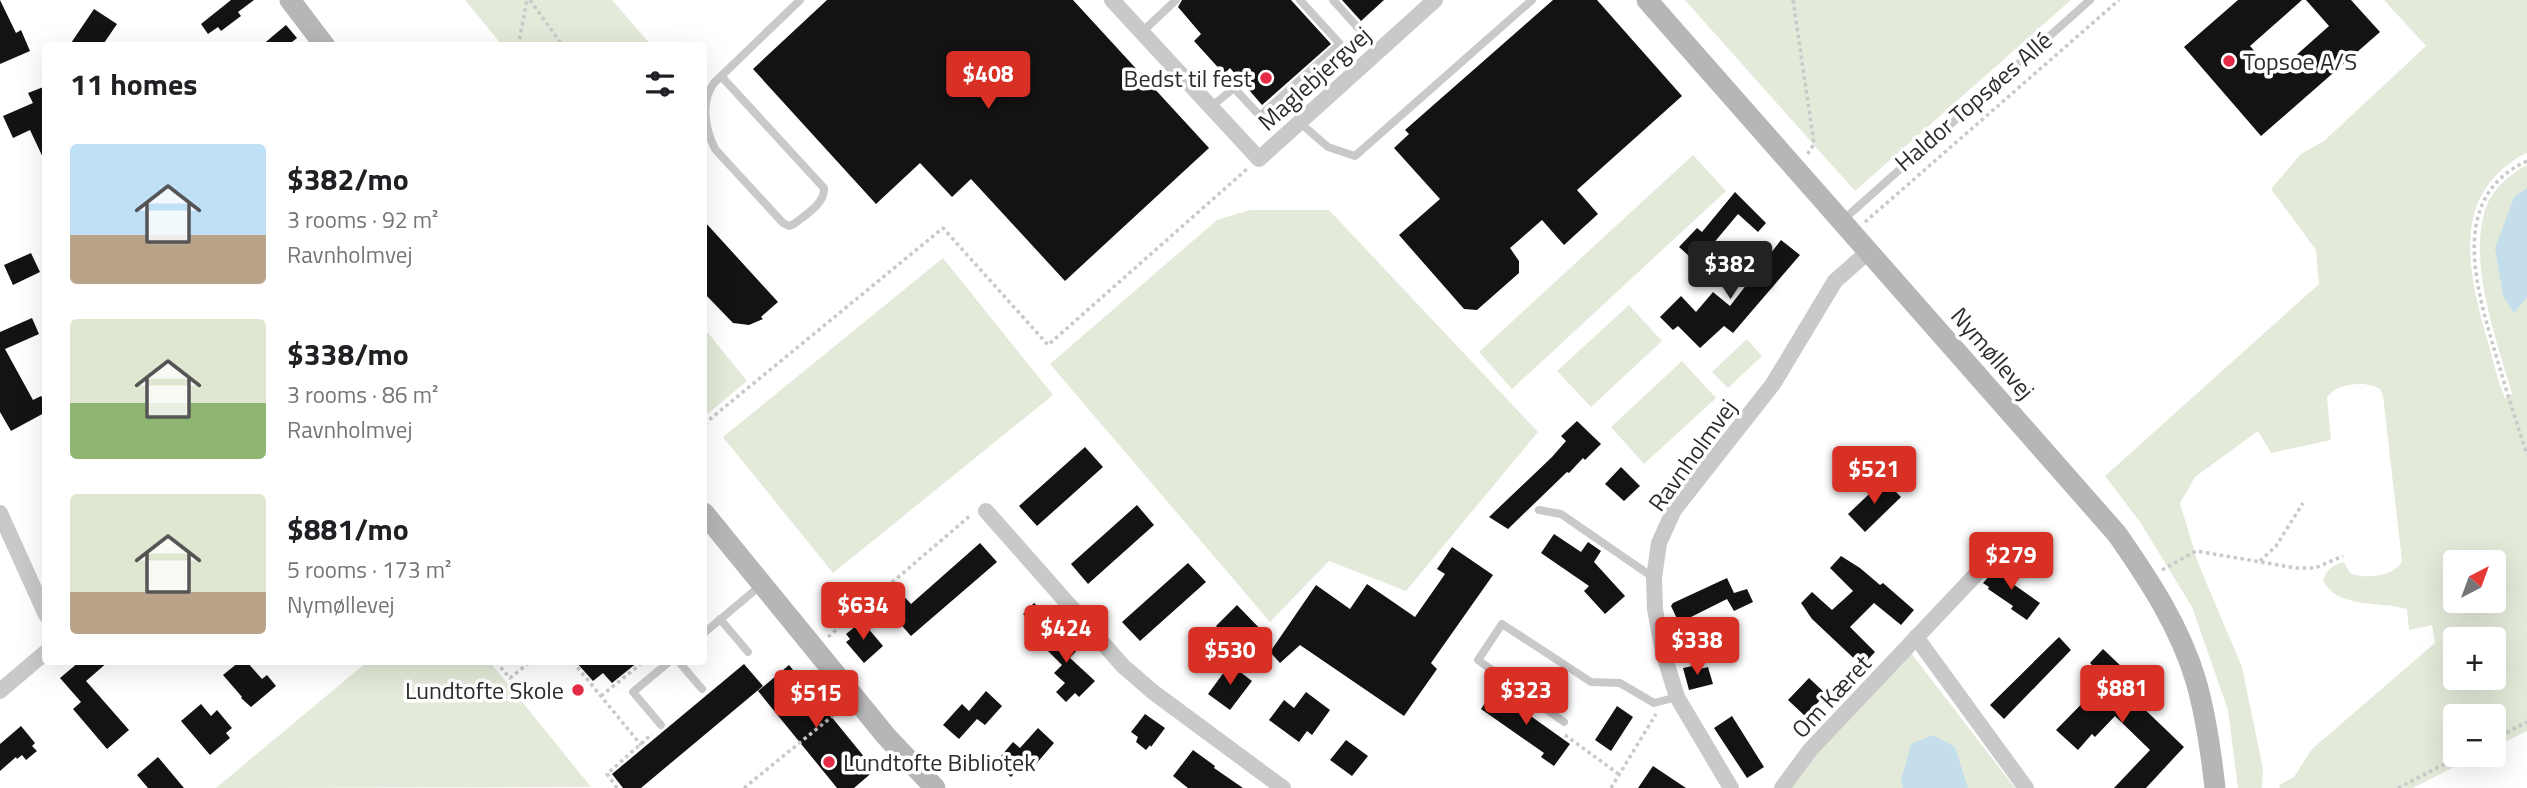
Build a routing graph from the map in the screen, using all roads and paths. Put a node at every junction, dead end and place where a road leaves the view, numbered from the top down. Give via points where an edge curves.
1 (290, 0) edge
2 (529, 0) edge
3 (800, 0) edge
4 (1112, 0) edge
5 (1176, 0) edge
6 (1300, 0) edge
7 (1333, 0) edge
8 (1435, 0) edge
9 (1532, 0) edge
10 (1647, 0) edge
11 (1793, 0) edge
12 (2090, 0) edge
13 (2119, 0) edge
14 (1142, 32) junction
15 (323, 42) edge
16 (519, 42) edge
17 (561, 42) edge
18 (1379, 51) junction
19 (721, 76) junction
20 (707, 93) edge
21 (1211, 107) junction
22 (1299, 122) junction
23 (707, 126) edge
24 (1259, 159) junction
25 (2527, 161) edge
26 (1797, 171) junction
27 (1848, 227) junction
28 (1869, 251) junction
29 (707, 422) edge
30 (2527, 455) edge
31 (2303, 503) dead end
32 (1539, 510) dead end
33 (986, 511) joint
34 (0, 513) edge
35 (707, 517) edge
36 (2343, 556) dead end
37 (2260, 561) junction
38 (1982, 568) dead end
39 (1654, 578) junction
40 (2149, 580) junction
41 (762, 584) junction
42 (42, 606) edge
43 (720, 619) junction
44 (707, 630) edge
45 (1916, 637) junction
46 (816, 648) junction
47 (748, 652) dead end
48 (42, 655) edge
49 (499, 665) edge
50 (526, 665) edge
51 (575, 665) edge
52 (639, 665) edge
53 (665, 665) edge
54 (682, 665) edge
55 (702, 689) dead end
56 (0, 691) edge
57 (601, 696) junction
58 (1677, 696) junction
59 (856, 698) junction
60 (1654, 703) junction
61 (1564, 722) dead end
62 (2527, 722) edge
63 (661, 725) joint
64 (2506, 733) edge
65 (642, 744) junction
66 (2443, 764) edge
67 (617, 788) edge
68 (744, 788) edge
69 (935, 788) edge
70 (1283, 788) edge
71 (1611, 788) edge
72 (1731, 788) edge
73 (1782, 788) edge
74 (2026, 788) edge
75 (2215, 788) edge
76 (2398, 788) edge

1 - 15 street
2 - 16 path
2 - 17 path
3 - 19 lane
4 - 14 street, Maglebjergvej
5 - 14 lane
6 - 21 lane via 1340,44 1260,116 1234,88
7 - 18 lane
8 - 18 street, Maglebjergvej
9 - 22 lane via 1355,156 1328,147
10 - 26 street, Nymøllevej
11 - 26 path via 1814,144
12 - 27 lane, Haldor Topsøes Allé
13 - 27 path, Haldor Topsøes Allé
14 - 21 street, Maglebjergvej
18 - 22 street, Maglebjergvej
19 - 20 lane
19 - 23 lane via 824,188 824,195 794,224 783,223 715,149
21 - 24 street, Maglebjergvej
22 - 24 street, Maglebjergvej
24 - 29 path via 1048,345 943,228
25 - 30 path via 2492,187 2479,214 2474,248 2481,305
26 - 27 street, Nymøllevej
27 - 28 street, Nymøllevej
28 - 39 street, Ravnholmvej via 1835,281 1773,384 1674,510 1659,543
28 - 40 street, Nymøllevej via 2117,534
31 - 37 path via 2276,546
32 - 39 lane via 1561,514
33 - 46 path via 978,509
33 - 70 street via 1124,666
34 - 42 street
35 - 41 street
36 - 37 path via 2315,568
37 - 40 path via 2196,551
38 - 45 street, Om Kæret
39 - 58 street, Ravnholmvej via 1663,652
40 - 75 street, Nymøllevej via 2178,634 2196,681
41 - 43 lane
41 - 46 street
43 - 44 lane
43 - 47 lane
45 - 73 street, Om Kæret via 1810,750
45 - 74 street
46 - 59 street
48 - 56 street
49 - 50 path via 510,678
51 - 57 path
52 - 57 path
53 - 63 lane via 633,692
54 - 55 lane
57 - 65 path
58 - 60 lane
58 - 72 street, Ravnholmvej
59 - 68 path
59 - 69 street
60 - 61 lane via 1620,683 1591,682 1502,624 1478,660
60 - 71 path via 1658,710
62 - 64 path
63 - 65 path
65 - 67 path via 607,774
66 - 76 path

